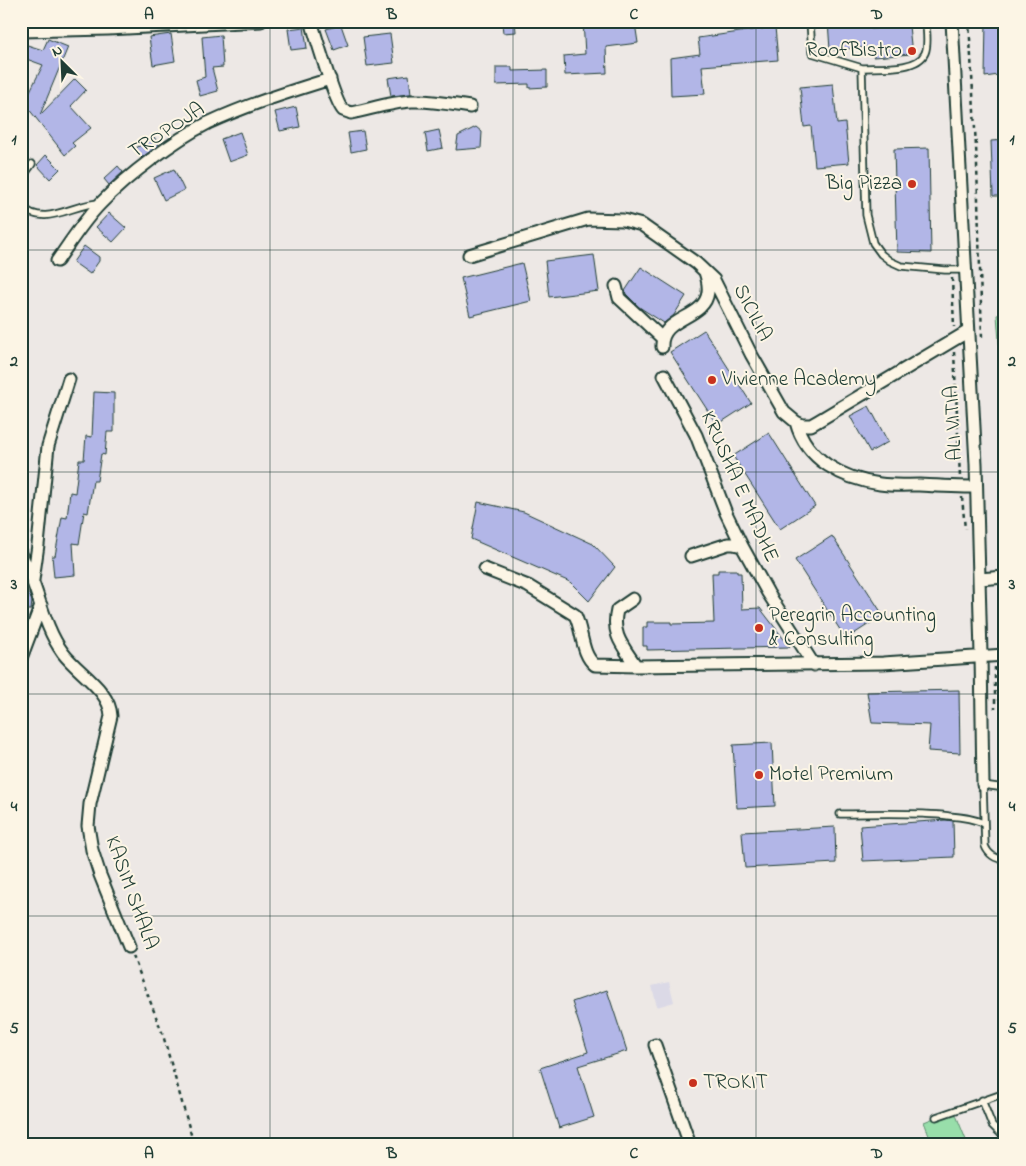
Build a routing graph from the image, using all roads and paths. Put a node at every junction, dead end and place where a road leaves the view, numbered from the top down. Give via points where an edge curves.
1 (260, 21) edge
2 (311, 21) edge
3 (810, 21) edge
4 (926, 21) edge
5 (952, 21) edge
6 (21, 31) edge
7 (862, 68) junction
8 (330, 79) junction
9 (470, 106) dead end
10 (32, 164) dead end
11 (21, 179) edge
12 (101, 203) junction
13 (21, 206) edge
14 (469, 255) dead end
15 (57, 261) dead end
16 (705, 270) junction
17 (952, 270) junction
18 (965, 270) junction
19 (616, 286) dead end
20 (967, 332) junction
21 (954, 340) junction
22 (664, 375) dead end
23 (70, 379) dead end
24 (796, 422) junction
25 (961, 487) junction
26 (976, 487) junction
27 (965, 536) dead end
28 (742, 546) junction
29 (21, 554) edge
30 (691, 556) dead end
31 (485, 569) dead end
32 (1005, 577) edge
33 (979, 579) junction
34 (33, 580) junction
35 (633, 599) dead end
36 (41, 605) junction
37 (1005, 654) edge
38 (981, 655) junction
39 (21, 658) edge
40 (814, 665) junction
41 (636, 666) junction
42 (983, 785) junction
43 (1005, 788) edge
44 (840, 814) dead end
45 (983, 823) junction
46 (1005, 859) edge
47 (129, 947) joint
48 (655, 1044) dead end
49 (1005, 1093) edge
50 (982, 1100) junction
51 (936, 1117) dead end
52 (1005, 1132) edge
53 (194, 1145) edge
54 (690, 1145) edge

1 - 6 street
2 - 8 street
3 - 7 lane via 812,53
4 - 7 lane via 926,47 919,62
5 - 18 street, ALI VITIA
7 - 17 lane via 866,215 874,243 881,254 901,266
8 - 9 street via 340,105 351,113 413,101
8 - 12 street, TROPOJA via 270,98 206,124 151,161
10 - 11 lane
12 - 13 lane via 50,216 37,215
12 - 15 street, TROPOJA
14 - 16 street, SICILIA via 588,219 623,220 642,225
16 - 19 street via 708,293 705,300 700,308 666,330 662,342 619,298
16 - 24 street, SICILIA via 719,288 784,412
17 - 18 lane
17 - 21 path
18 - 20 street, ALI VITIA
20 - 21 street
20 - 26 street, ALI VITIA
21 - 24 street via 811,425
21 - 25 path
22 - 28 street, KRUSHA E MADHE via 696,435
23 - 34 street via 48,446
24 - 25 street, SICILIA via 804,443 816,456 854,479 880,484
25 - 26 street, SICILIA
25 - 27 path
26 - 33 street, ALI VITIA
28 - 30 street via 728,544
28 - 40 street, KRUSHA E MADHE
29 - 34 street, KASIM SHALA
31 - 41 street via 528,586 575,615 586,652 595,665
32 - 33 street
33 - 38 street, ALI VITIA
34 - 36 street, KASIM SHALA
35 - 41 street via 617,610 614,621 615,632
36 - 39 street
36 - 47 street, KASIM SHALA via 63,653 108,700 111,709 88,826 100,875
37 - 38 street
38 - 40 street
38 - 42 street, ALI VITIA
40 - 41 street
42 - 43 lane
42 - 45 lane, ALI VITIA
44 - 45 lane via 935,815 975,819
45 - 46 lane, ALI VITIA via 988,852 1000,860
47 - 53 path, KASIM SHALA via 163,1035
48 - 54 street
49 - 50 lane
50 - 51 lane
50 - 52 lane via 992,1125 999,1132

